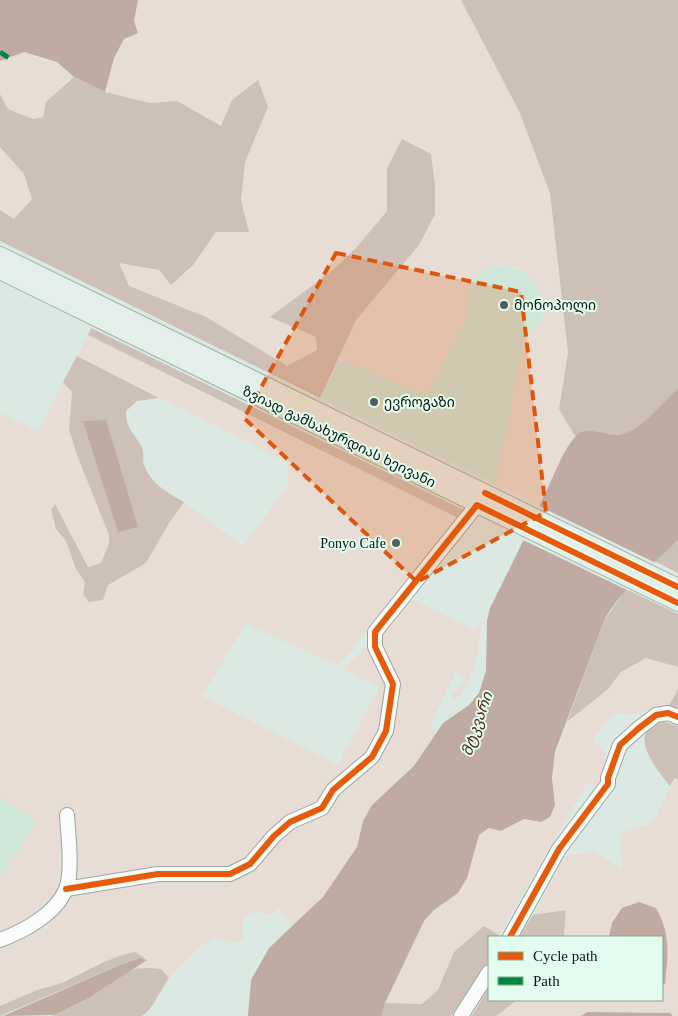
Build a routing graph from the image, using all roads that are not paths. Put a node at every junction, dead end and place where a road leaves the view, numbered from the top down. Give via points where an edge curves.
1 (0, 255) edge
2 (0, 271) edge
3 (477, 505) junction
4 (531, 523) junction
5 (678, 587) edge
6 (678, 603) edge
7 (678, 717) edge
8 (67, 815) dead end
9 (66, 889) junction
10 (511, 936) edge
11 (0, 940) edge
12 (488, 974) edge
13 (461, 1016) edge

1 - 4 main road, ზვიად გამსახურდიას ხეივანი
2 - 3 main road, ზვიად გამსახურდიას ხეივანი
3 - 4 main road, ზვიად გამსახურდიას ხეივანი
3 - 9 street via 375,632 376,647 393,684 386,731 372,757 333,790 322,808 290,822 250,864 230,874 158,874
4 - 5 main road, ზვიად გამსახურდიას ხეივანი
4 - 6 main road, ზვიად გამსახურდიას ხეივანი
7 - 10 street via 668,713 656,715 620,745 608,784 559,849
8 - 9 street
9 - 11 street via 46,916
12 - 13 street

